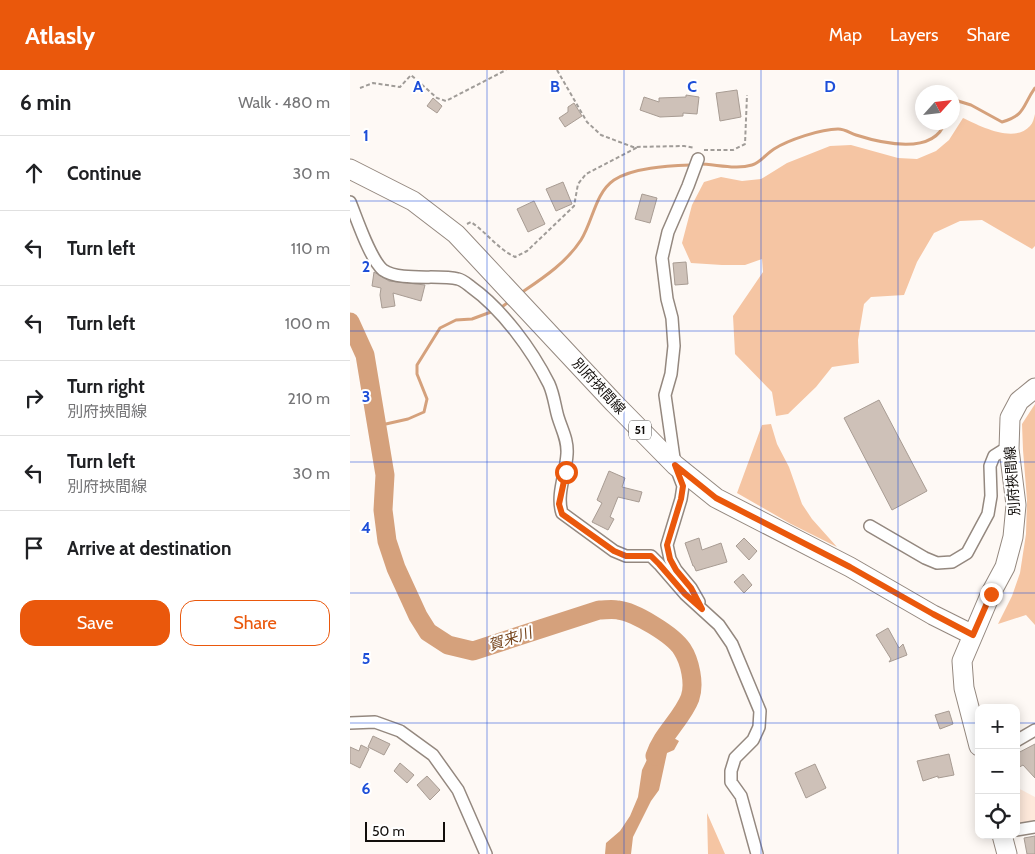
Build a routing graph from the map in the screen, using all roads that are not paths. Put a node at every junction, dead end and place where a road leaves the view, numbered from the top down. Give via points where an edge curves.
1 (698, 159) dead end
2 (350, 169) edge
3 (350, 202) edge
4 (1035, 388) edge
5 (1009, 449) junction
6 (675, 465) junction
7 (870, 526) dead end
8 (702, 609) junction
9 (973, 635) junction
10 (350, 723) edge
11 (1035, 730) edge
12 (975, 731) edge
13 (1020, 739) edge
14 (1035, 827) edge
15 (1020, 829) edge
16 (1003, 839) edge
17 (486, 854) edge
18 (757, 854) edge
19 (1007, 854) edge

1 - 6 street via 668,232 662,258 674,346 665,395
2 - 6 main road, 別府挾間線 / 51 via 412,201 456,234
3 - 8 street via 376,262 385,271 406,276 460,279 484,296 535,359 550,386 566,436 566,472 559,504 562,514 614,551 626,556 651,556
4 - 5 main road, 別府挾間線 via 1019,401 1010,418
5 - 7 street via 994,456 990,466 988,514 966,553 952,562 937,563 925,558
5 - 9 main road, 別府挾間線 via 1016,505 1013,537 1005,567
6 - 8 street via 683,486 667,545 676,570
6 - 9 main road, 別府挾間線 / 51 via 716,498
8 - 18 street via 732,644 760,710 759,727 753,740 735,758 731,771 731,782 741,796
9 - 12 main road, 別府挾間線 via 962,661 964,688
10 - 17 street via 375,722 400,731 433,755 458,790
11 - 13 street
14 - 15 street
16 - 19 main road

